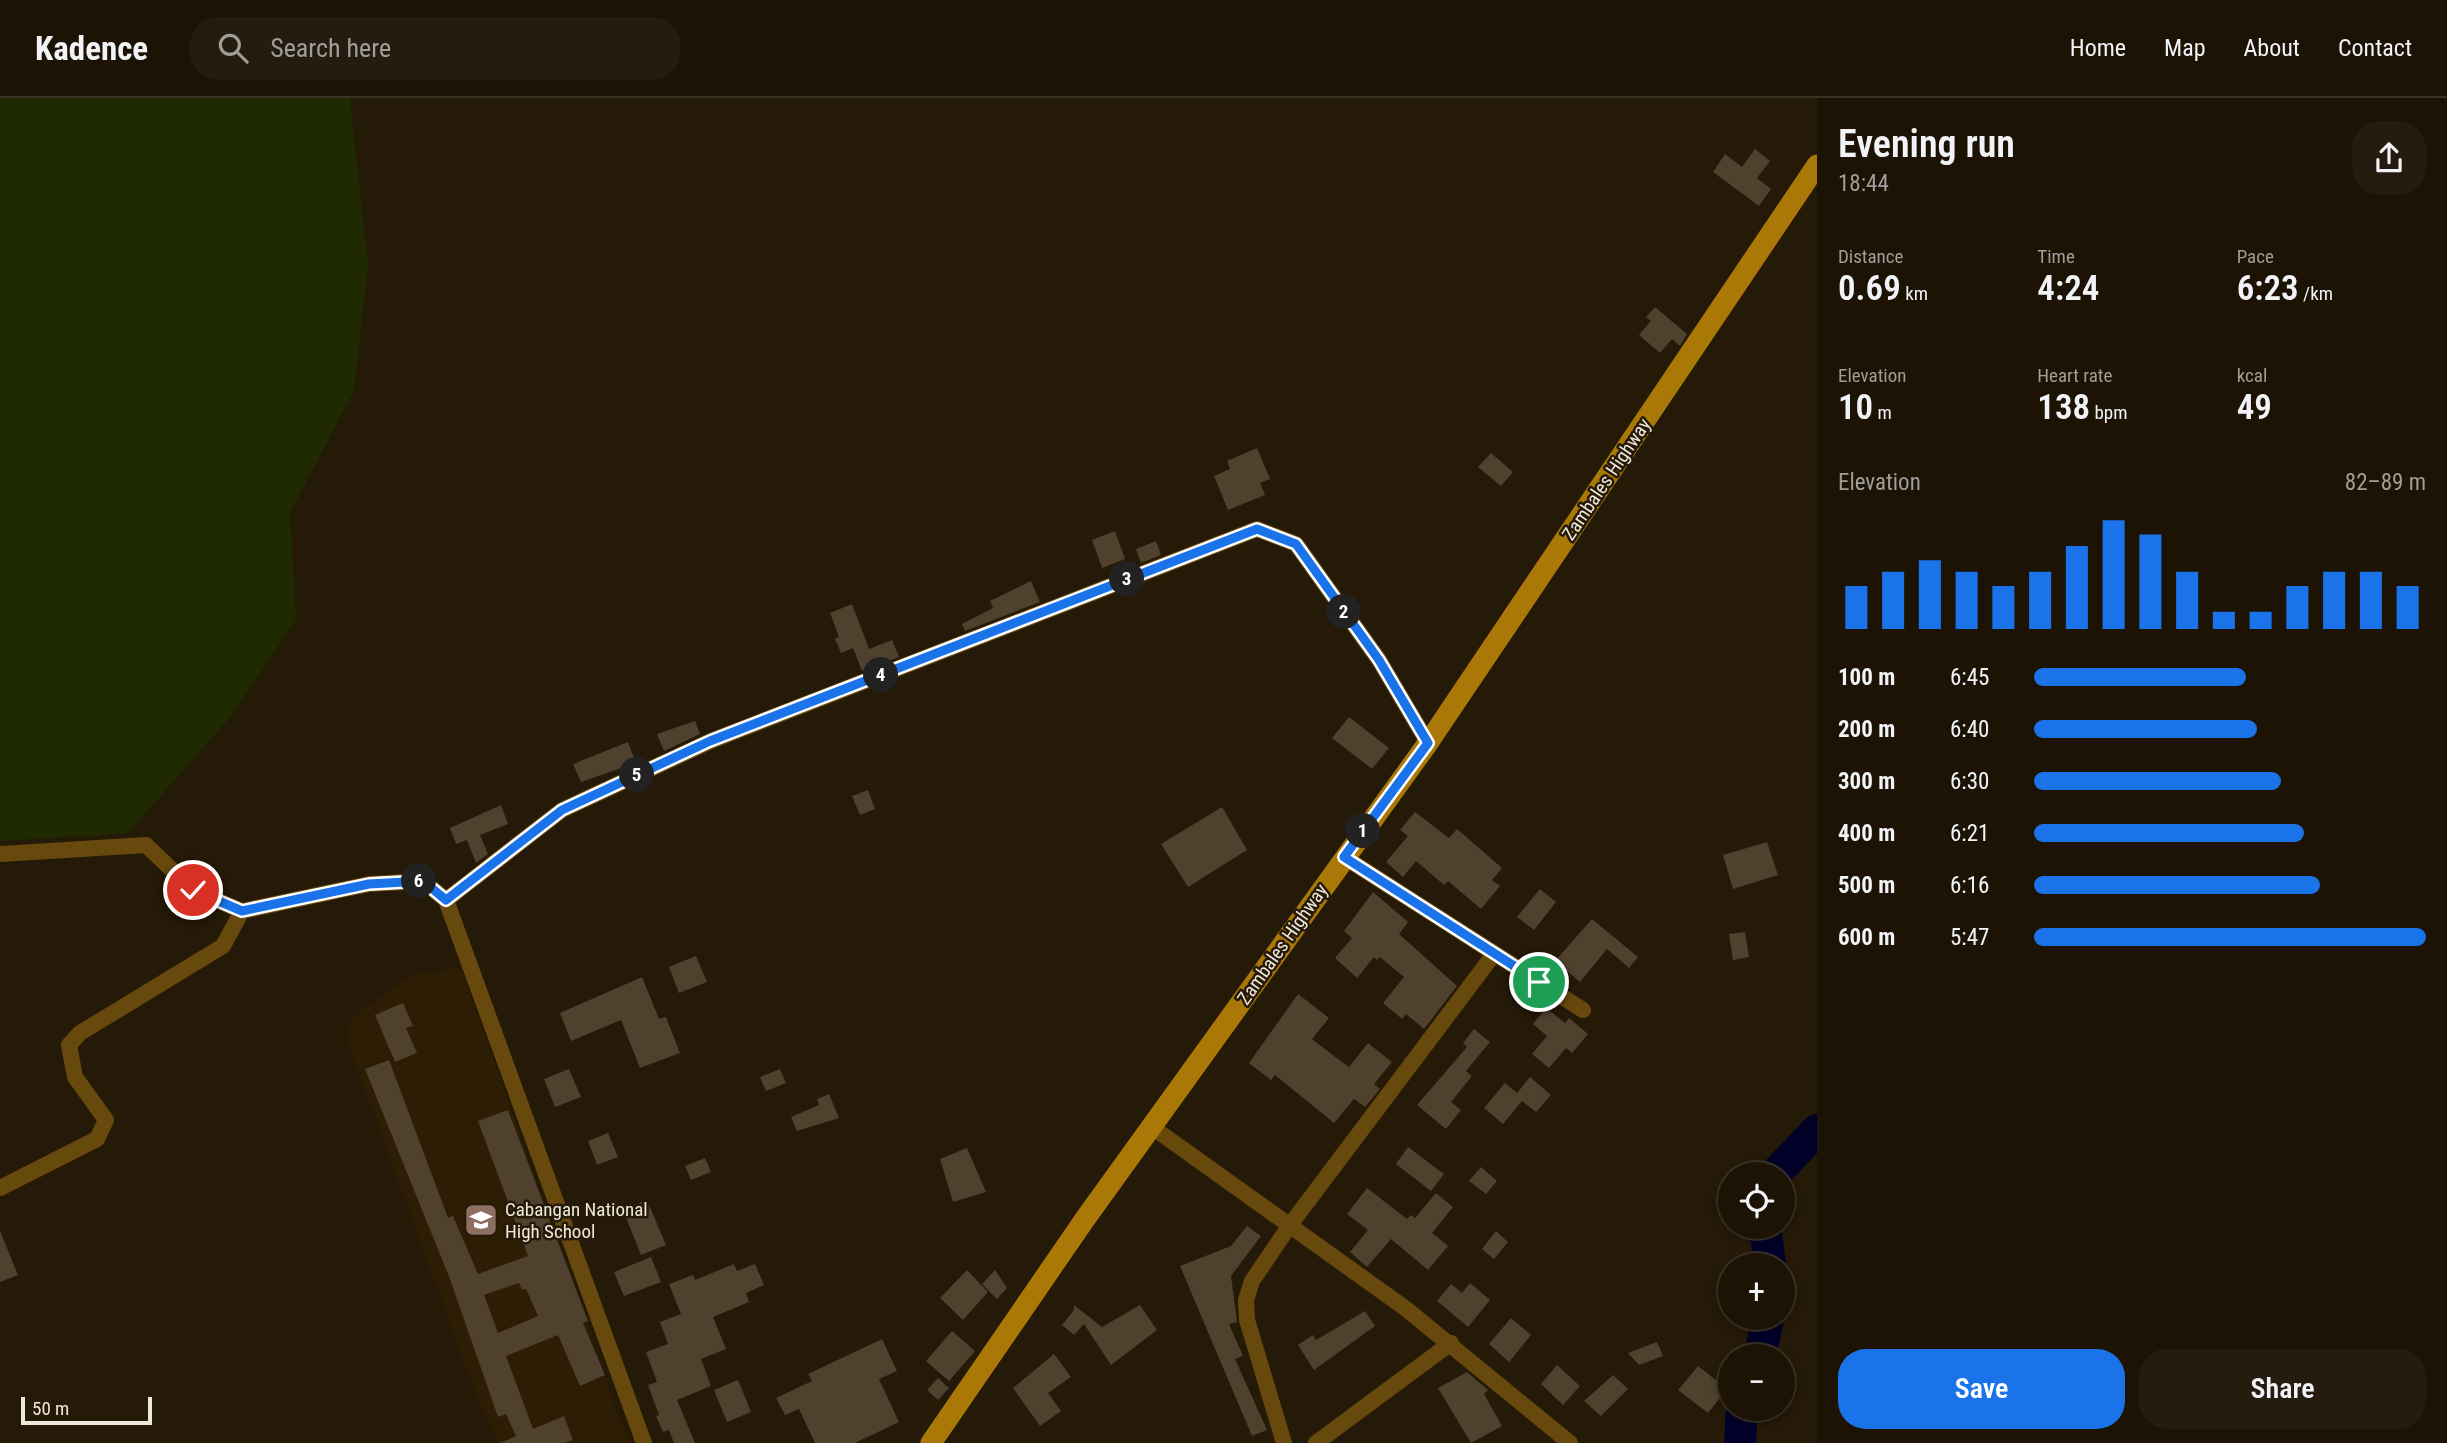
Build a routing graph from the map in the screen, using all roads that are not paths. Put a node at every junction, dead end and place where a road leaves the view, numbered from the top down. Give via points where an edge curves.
1 (1817, 165) edge
2 (1428, 743) junction
3 (0, 854) edge
4 (1344, 857) junction
5 (446, 900) junction
6 (242, 911) junction
7 (1494, 954) junction
8 (1583, 1010) dead end
9 (1152, 1127) junction
10 (0, 1188) edge
11 (1290, 1225) junction
12 (1451, 1343) junction
13 (936, 1440) edge
14 (644, 1443) edge
15 (1284, 1443) edge
16 (1316, 1443) edge
17 (1570, 1443) edge

1 - 2 main road, Zambales Highway
2 - 4 main road, Zambales Highway
2 - 5 street via 1379,660 1296,544 1257,529 710,741 562,810
3 - 6 street via 146,845 193,890
4 - 7 street
4 - 9 main road, Zambales Highway
5 - 6 street via 423,881 369,884
5 - 14 street
6 - 10 street via 223,946 80,1033 69,1045 75,1077 106,1120 97,1139
7 - 8 street
7 - 11 street
9 - 11 street
9 - 13 main road, Zambales Highway
11 - 12 street
11 - 15 street via 1252,1281 1246,1300 1247,1320
12 - 16 street
12 - 17 street

